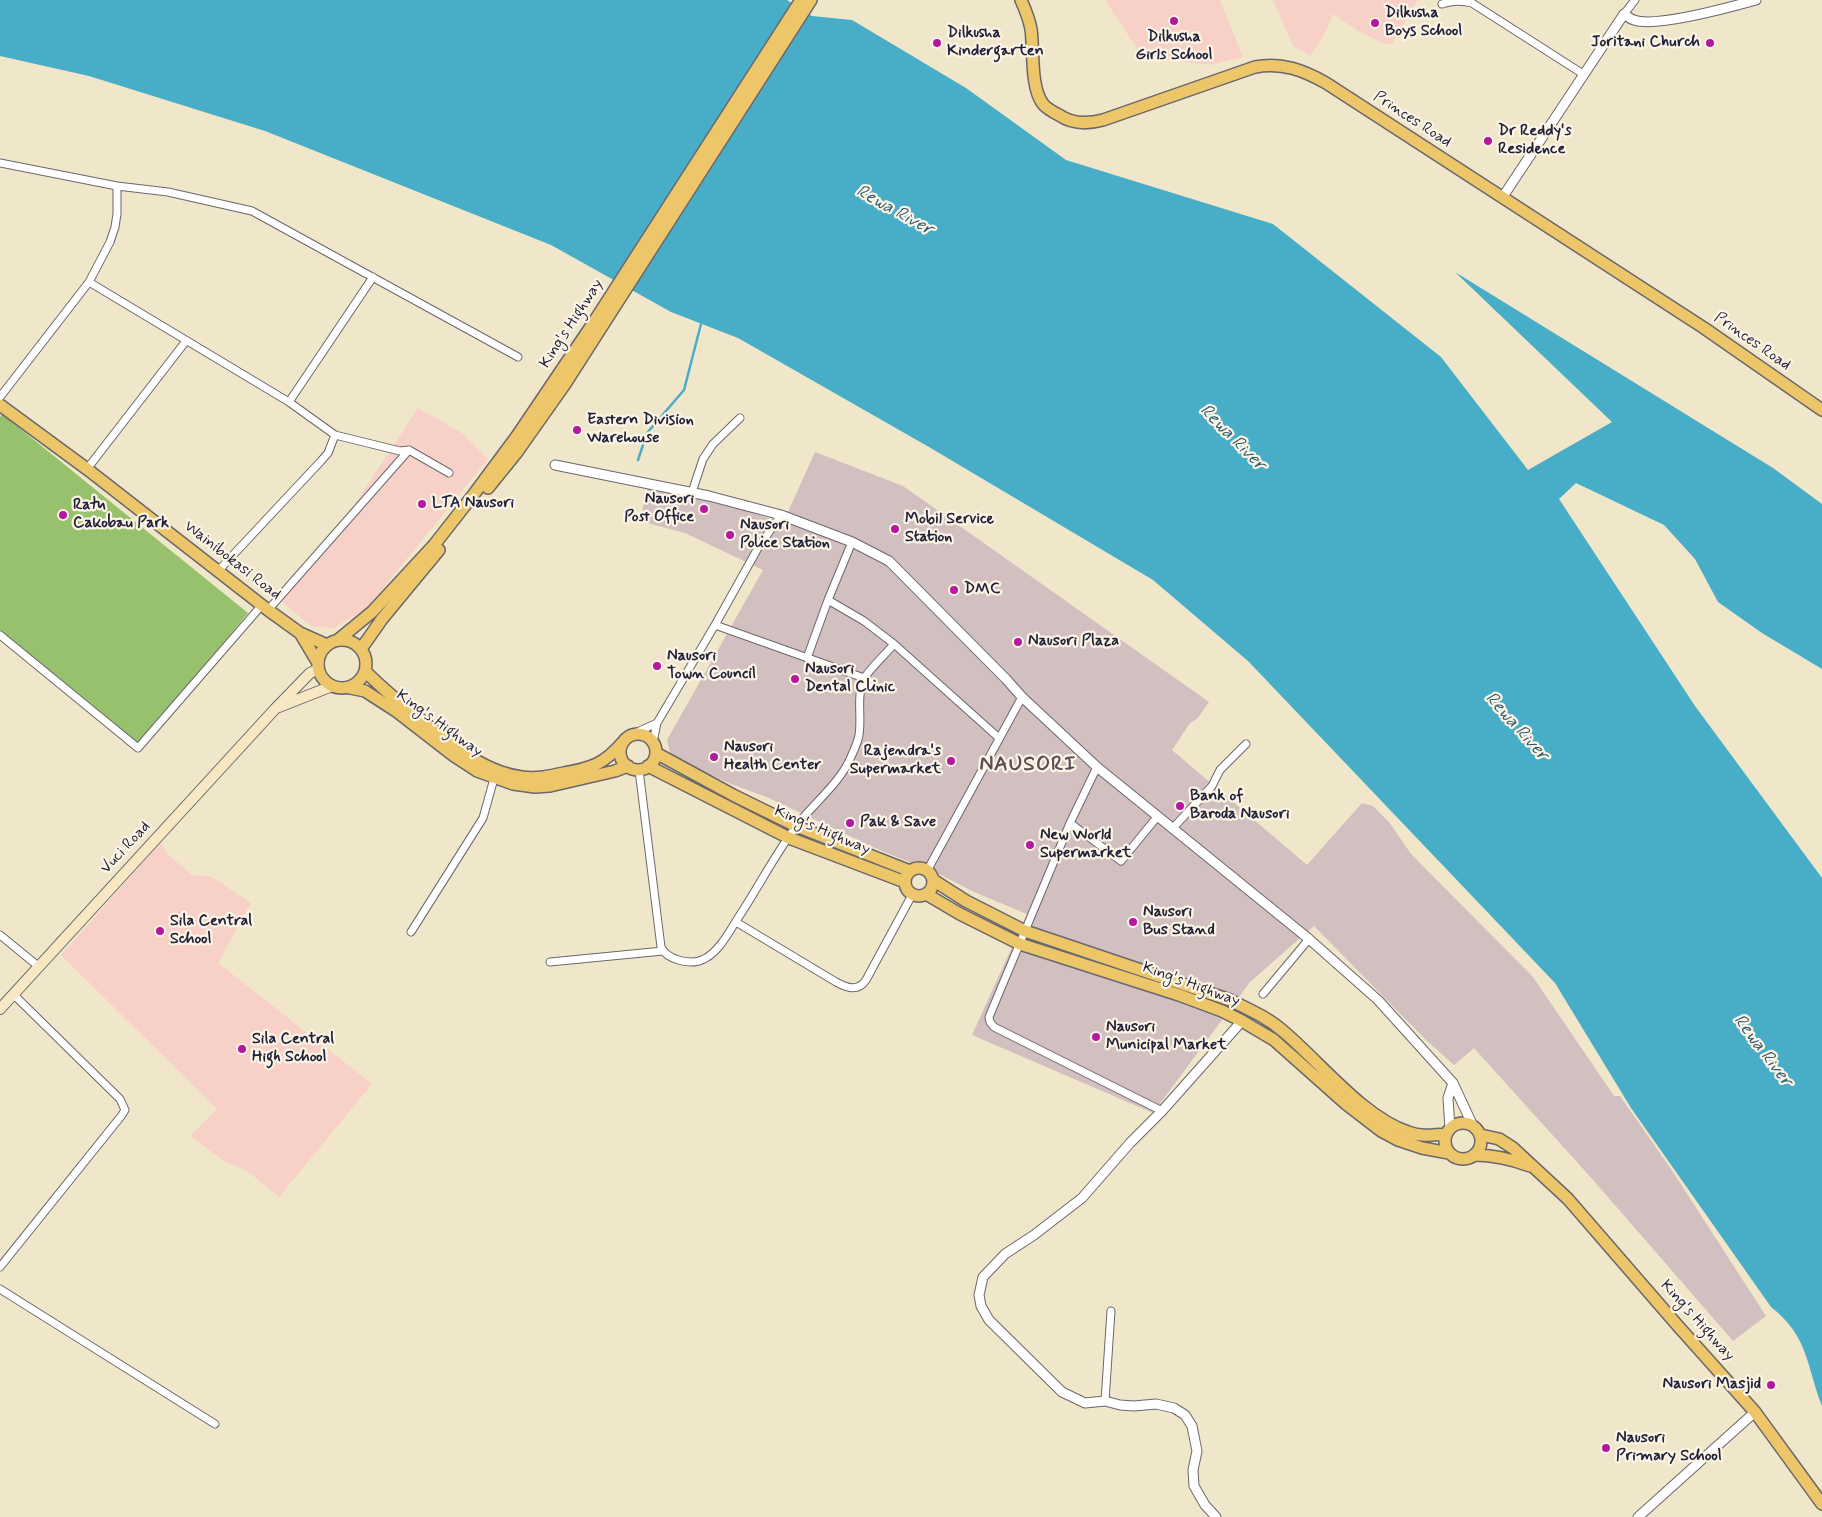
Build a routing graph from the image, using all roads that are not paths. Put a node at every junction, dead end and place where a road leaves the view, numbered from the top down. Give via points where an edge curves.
1 (807, 0) edge
2 (1021, 0) edge
3 (1635, 0) edge
4 (1756, 0) edge
5 (1442, 4) dead end
6 (1624, 14) junction
7 (1583, 74) junction
8 (0, 163) edge
9 (117, 186) junction
10 (1502, 198) junction
11 (373, 277) junction
12 (89, 282) junction
13 (596, 327) junction
14 (186, 341) junction
15 (518, 357) dead end
16 (0, 397) edge
17 (289, 402) junction
18 (0, 405) edge
19 (1822, 410) edge
20 (740, 418) dead end
21 (335, 436) junction
22 (409, 450) junction
23 (555, 465) dead end
24 (87, 469) junction
25 (449, 473) dead end
26 (692, 492) junction
27 (781, 515) junction
28 (852, 542) junction
29 (219, 570) junction
30 (828, 600) junction
31 (265, 607) junction
32 (716, 625) junction
33 (300, 633) junction
34 (0, 635) edge
35 (333, 643) junction
36 (894, 644) junction
37 (361, 648) junction
38 (807, 658) junction
39 (318, 666) junction
40 (366, 672) junction
41 (864, 678) junction
42 (332, 686) junction
43 (350, 688) junction
44 (1022, 697) junction
45 (275, 709) junction
46 (657, 723) junction
47 (633, 734) junction
48 (999, 738) junction
49 (623, 742) junction
50 (1246, 744) dead end
51 (655, 748) junction
52 (638, 767) junction
53 (1097, 767) junction
54 (495, 774) junction
55 (1157, 817) junction
56 (1070, 823) junction
57 (796, 826) junction
58 (1172, 829) junction
59 (789, 838) junction
60 (910, 871) junction
61 (930, 876) junction
62 (905, 882) junction
63 (926, 894) junction
64 (912, 895) junction
65 (736, 922) junction
66 (1025, 931) junction
67 (411, 932) dead end
68 (0, 935) edge
69 (1309, 939) junction
70 (1020, 944) junction
71 (663, 951) junction
72 (550, 962) dead end
73 (38, 966) junction
74 (13, 994) junction
75 (1263, 994) dead end
76 (0, 1009) edge
77 (1242, 1021) junction
78 (1453, 1083) junction
79 (1162, 1111) junction
80 (1473, 1126) junction
81 (1448, 1131) junction
82 (1481, 1135) junction
83 (1449, 1153) junction
84 (1475, 1155) junction
85 (1536, 1168) junction
86 (0, 1267) edge
87 (0, 1289) edge
88 (1111, 1311) dead end
89 (1105, 1401) junction
90 (1755, 1412) junction
91 (215, 1424) dead end
92 (1822, 1504) edge
93 (1216, 1517) edge
94 (1638, 1517) edge

1 - 13 main road, King's Highway
2 - 10 main road, Princes Road via 1031,28 1039,96 1046,107 1063,118 1096,122 1256,67 1283,65 1313,75
3 - 6 street
4 - 6 street via 1661,21 1632,20
5 - 7 street via 1464,0
6 - 7 street
7 - 10 street
8 - 9 street
9 - 11 street via 168,192 252,211
9 - 12 street via 115,227
10 - 19 main road, Princes Road via 1704,328
11 - 15 street
11 - 17 street
12 - 14 street
12 - 16 street
13 - 35 main road, King's Highway via 434,545 372,612
13 - 37 main road, King's Highway via 565,384 517,452
14 - 17 street
14 - 24 street
17 - 21 street
18 - 24 main road, Wainibokasi Road
20 - 26 street via 713,444 703,460
21 - 22 street via 400,451
21 - 29 street via 328,453
22 - 25 street
22 - 31 street
23 - 26 street
24 - 29 main road, Wainibokasi Road
26 - 27 street
27 - 28 street
27 - 32 street via 758,548
28 - 30 street
28 - 44 street via 889,562
29 - 31 main road, Wainibokasi Road
30 - 36 street
30 - 38 street
31 - 33 main road, Wainibokasi Road
31 - 34 street via 138,748
32 - 38 street
32 - 46 street
33 - 35 main road, Wainibokasi Road
33 - 39 main road, Wainibokasi Road
35 - 37 main road via 346,640
35 - 39 main road via 320,653
36 - 41 street
36 - 48 street
37 - 40 main road via 367,660
38 - 41 street
39 - 42 main road via 323,679
39 - 45 main road, Vuci Road
40 - 43 main road via 360,682
40 - 54 main road, King's Highway via 462,752
41 - 57 street via 859,736 850,759
42 - 43 main road
42 - 45 main road, Vuci Road
43 - 54 main road, King's Highway via 365,691 396,711 477,771
44 - 48 street
44 - 53 street
45 - 73 main road, Vuci Road
46 - 47 street
46 - 51 street
47 - 49 main road
47 - 51 main road via 645,735
48 - 61 street
49 - 52 main road via 620,755 623,762
49 - 54 main road, King's Highway via 609,758 580,770 534,778
50 - 58 street via 1220,770 1212,786
51 - 52 main road via 655,758
51 - 57 main road, King's Highway via 733,796
52 - 54 main road, King's Highway via 543,787 513,784
52 - 59 main road, King's Highway
52 - 71 street
53 - 55 street
53 - 56 street
54 - 67 street via 483,818
55 - 56 street via 1121,861
55 - 58 street
56 - 66 street
57 - 59 street
57 - 60 main road, King's Highway
58 - 69 street
59 - 62 main road, King's Highway
59 - 65 street
60 - 61 main road via 917,868
60 - 62 main road
61 - 63 main road via 931,890
61 - 66 main road, King's Highway via 966,901
62 - 64 main road
63 - 64 main road
63 - 70 main road, King's Highway
64 - 65 street via 866,980 858,988 848,988 836,982
65 - 71 street via 703,960 693,962 674,958
66 - 70 street
66 - 81 main road, King's Highway via 1230,1000 1268,1019 1282,1030 1380,1118 1407,1132 1427,1136
68 - 73 street
69 - 75 street
69 - 78 street via 1378,1000
70 - 77 main road, King's Highway via 1179,995
70 - 79 street via 989,1017 994,1027
71 - 72 street
73 - 74 main road, Vuci Road
74 - 76 main road, Vuci Road
74 - 86 street via 120,1099 125,1110
77 - 79 street
77 - 83 main road, King's Highway via 1274,1040 1381,1131 1422,1148
78 - 80 street
78 - 81 street via 1448,1098
79 - 89 street via 1082,1198 1005,1254 983,1276 980,1285 981,1306 989,1320 1062,1392 1085,1403
80 - 81 main road via 1457,1124
80 - 82 main road
81 - 83 main road via 1445,1144
82 - 84 main road via 1481,1146
82 - 85 main road, King's Highway via 1499,1139
83 - 84 main road via 1464,1160
84 - 85 main road, King's Highway via 1508,1158
85 - 90 main road, King's Highway via 1568,1198
87 - 91 street
88 - 89 street
89 - 93 street via 1134,1406 1156,1404 1174,1408 1185,1415 1192,1426 1197,1451 1194,1486
90 - 92 main road, King's Highway
90 - 94 street

